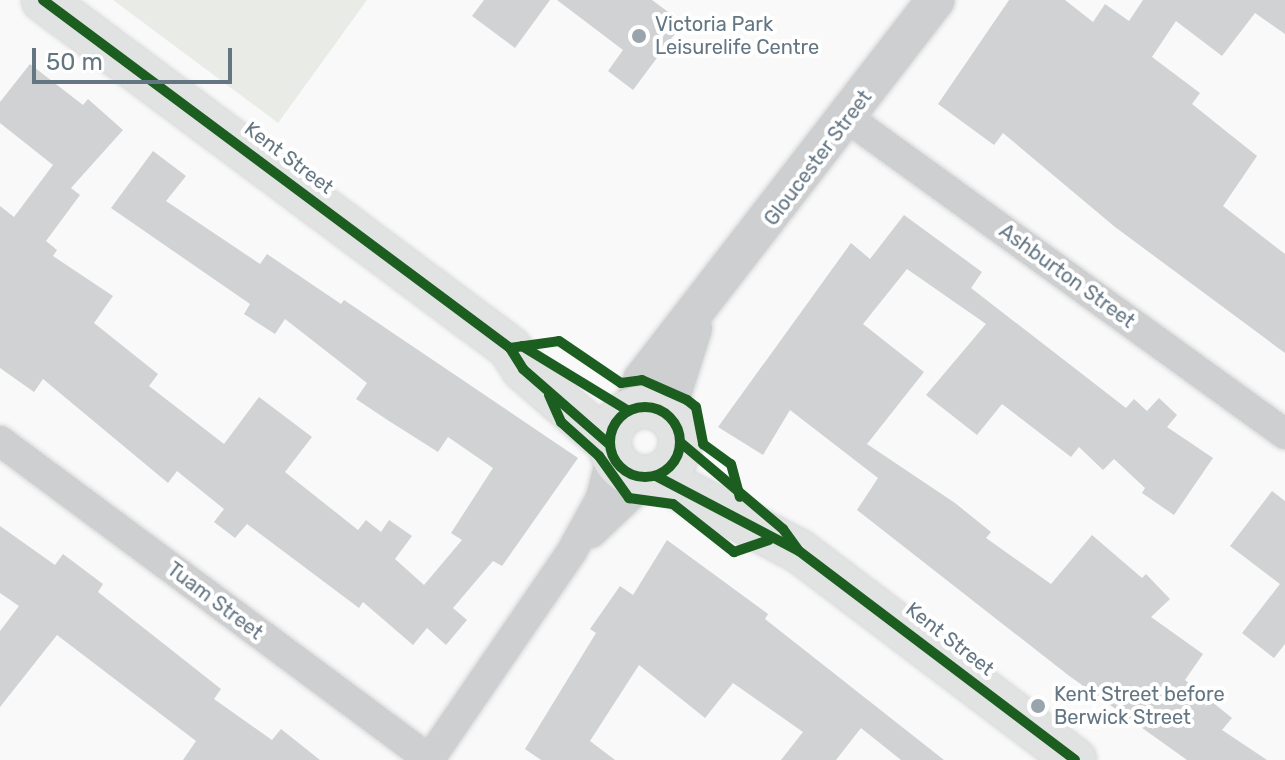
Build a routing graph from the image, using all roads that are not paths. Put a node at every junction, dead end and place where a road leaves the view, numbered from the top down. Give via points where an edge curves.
1 (43, 0) edge
2 (936, 0) edge
3 (849, 119) junction
4 (698, 314) junction
5 (621, 429) junction
6 (678, 432) junction
7 (1285, 434) edge
8 (0, 441) edge
9 (653, 476) junction
10 (572, 551) junction
11 (799, 551) junction
12 (429, 760) edge
13 (1075, 760) edge

1 - 5 main road, Kent Street via 510,348 523,369
2 - 3 street, Gloucester Street
3 - 4 street, Gloucester Street
3 - 7 street, Ashburton Street
4 - 5 street, Gloucester Street via 642,380
4 - 6 street, Gloucester Street via 672,394
5 - 6 main road via 661,410
5 - 9 main road via 632,475
5 - 10 street, Gloucester Street via 601,498
6 - 9 main road via 676,459
6 - 11 main road, Kent Street via 783,529
8 - 12 street, Tuam Street
9 - 10 street, Gloucester Street
9 - 11 main road, Kent Street
10 - 12 street, Gloucester Street
11 - 13 main road, Kent Street

